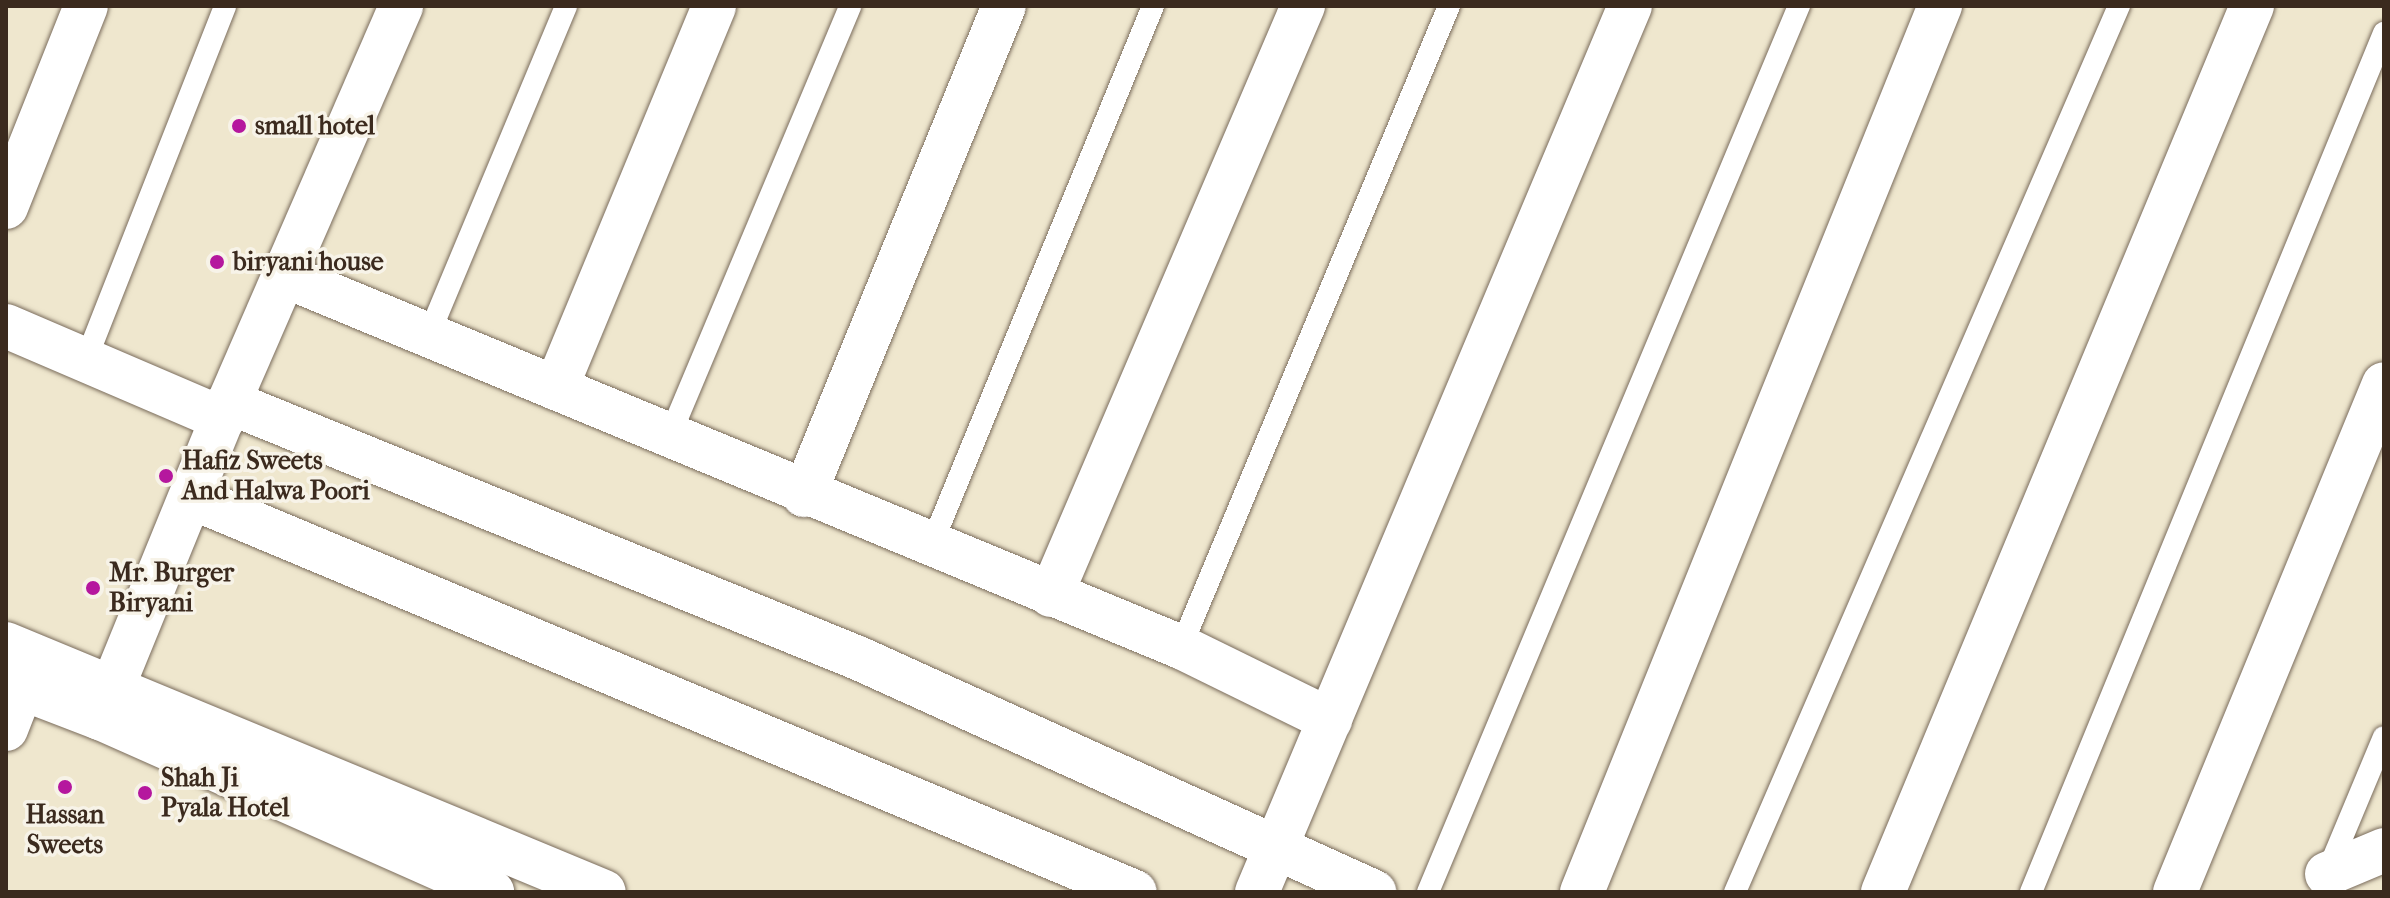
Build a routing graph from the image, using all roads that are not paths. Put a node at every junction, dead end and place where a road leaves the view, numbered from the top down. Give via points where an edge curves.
1 (86, 6) edge
2 (225, 6) edge
3 (401, 6) edge
4 (566, 6) edge
5 (714, 6) edge
6 (850, 6) edge
7 (1004, 6) edge
8 (1153, 6) edge
9 (1303, 6) edge
10 (1449, 6) edge
11 (1630, 6) edge
12 (1799, 6) edge
13 (1940, 6) edge
14 (2119, 6) edge
15 (2252, 6) edge
16 (2384, 33) edge
17 (6, 207) edge
18 (288, 277) junction
19 (6, 326) edge
20 (429, 334) junction
21 (85, 362) junction
22 (2384, 384) edge
23 (556, 388) junction
24 (226, 411) junction
25 (670, 435) junction
26 (804, 495) junction
27 (191, 497) junction
28 (931, 546) junction
29 (1051, 595) junction
30 (6, 644) edge
31 (1181, 647) junction
32 (14, 685) edge
33 (106, 702) junction
34 (1330, 720) junction
35 (6, 729) edge
36 (2384, 737) edge
37 (1277, 848) junction
38 (2384, 850) edge
39 (2327, 874) joint
40 (492, 892) edge
41 (604, 892) edge
42 (1135, 892) edge
43 (1257, 892) edge
44 (1374, 892) edge
45 (1428, 892) edge
46 (1582, 892) edge
47 (1735, 892) edge
48 (1883, 892) edge
49 (2031, 892) edge
50 (2175, 892) edge

1 - 17 street
2 - 21 lane
3 - 18 street
4 - 20 lane
5 - 23 street
6 - 25 lane
7 - 26 street
8 - 28 lane
9 - 29 street
10 - 31 lane
11 - 34 street
12 - 45 lane
13 - 46 street
14 - 47 lane
15 - 48 street
16 - 49 lane
18 - 20 street
18 - 24 street
19 - 21 street
20 - 23 street
21 - 24 street
22 - 50 street
23 - 25 street
24 - 27 street
24 - 37 street via 858,658
25 - 26 street
26 - 28 street
27 - 33 street
27 - 42 street
28 - 29 street
29 - 31 street
30 - 33 street
31 - 34 street
32 - 33 street
32 - 35 street
33 - 40 street
33 - 41 street
34 - 37 street
36 - 39 lane
37 - 43 street
37 - 44 street
38 - 39 street

